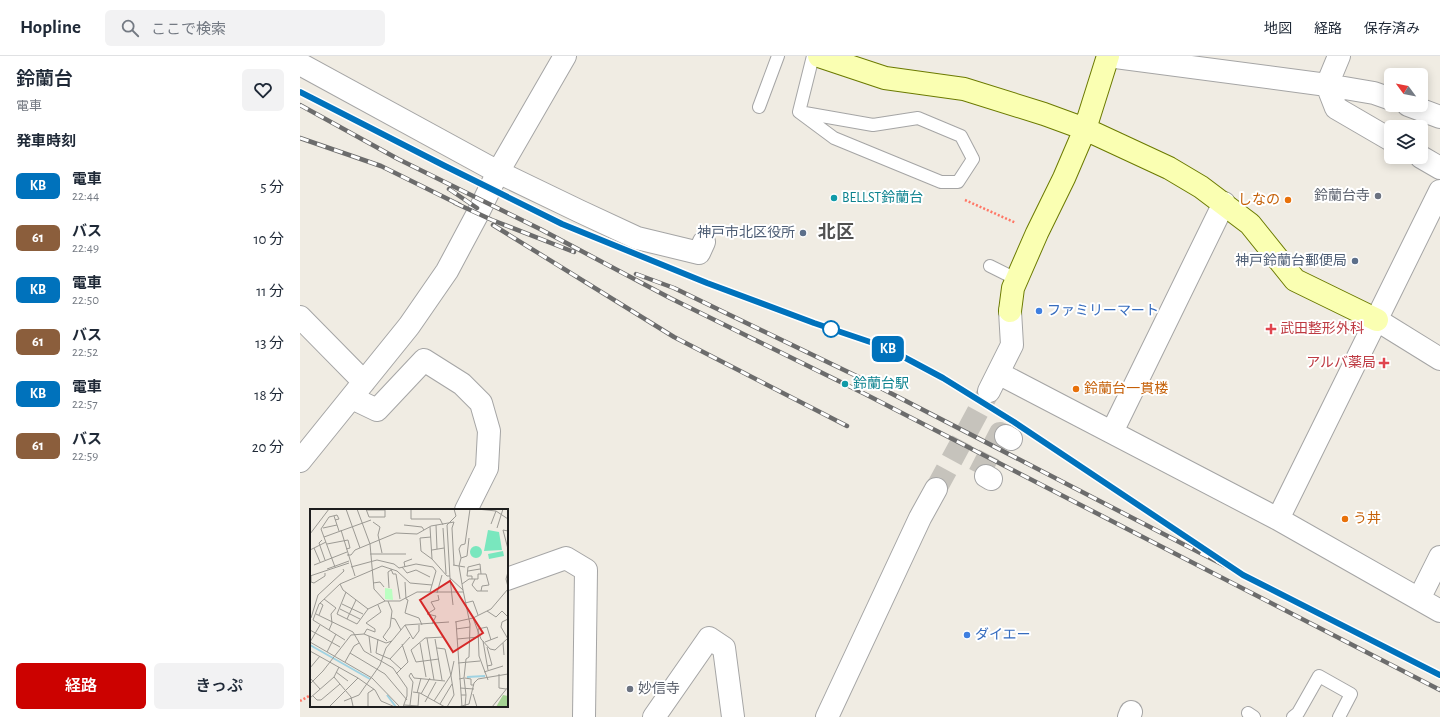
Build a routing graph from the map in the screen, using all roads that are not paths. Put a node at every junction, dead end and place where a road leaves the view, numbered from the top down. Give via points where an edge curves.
1 (565, 56) edge
2 (778, 56) edge
3 (813, 56) edge
4 (819, 56) edge
5 (1108, 56) edge
6 (1339, 56) edge
7 (300, 64) edge
8 (1327, 86) junction
9 (1384, 97) edge
10 (759, 107) dead end
11 (799, 112) junction
12 (1427, 112) edge
13 (1440, 117) edge
14 (1085, 129) junction
15 (1384, 136) edge
16 (1428, 161) edge
17 (1440, 168) edge
18 (498, 172) junction
19 (1440, 191) edge
20 (1224, 204) junction
21 (697, 251) dead end
22 (990, 266) dead end
23 (1016, 279) junction
24 (300, 317) edge
25 (1377, 320) junction
26 (1440, 359) edge
27 (358, 390) junction
28 (1112, 432) junction
29 (300, 461) edge
30 (936, 489) tunnel mouth
31 (466, 509) edge
32 (1278, 519) junction
33 (1440, 557) edge
34 (508, 579) edge
35 (1419, 599) junction
36 (1440, 611) edge
37 (584, 717) edge
38 (654, 717) edge
39 (733, 717) edge
40 (827, 717) edge
41 (1293, 717) edge
42 (1339, 717) edge

1 - 18 street
2 - 10 lane
3 - 11 lane
4 - 14 street via 885,78 964,89
5 - 8 street
5 - 14 street
6 - 8 street
7 - 18 street
8 - 9 street
8 - 15 street via 1336,108
11 - 11 lane via 873,125 918,118 961,136 973,159 958,182 941,182 834,138
12 - 13 street
14 - 20 street via 1169,168 1201,186
14 - 23 street
16 - 17 street
18 - 21 street via 637,238
18 - 27 street via 447,271 410,326
19 - 25 street
20 - 25 street via 1250,224 1295,280
20 - 28 street
22 - 23 lane
23 - 28 street via 1010,311 1012,345 993,382
24 - 27 street
25 - 26 street
25 - 32 street
27 - 29 street
27 - 31 street via 377,410 424,360 462,384 481,403 489,431 487,468
28 - 32 street
30 - 40 street
32 - 35 street
33 - 35 street
34 - 37 street via 566,558 586,570
35 - 36 street
38 - 39 street via 709,638 724,648
41 - 42 lane via 1298,713 1319,676 1351,694

